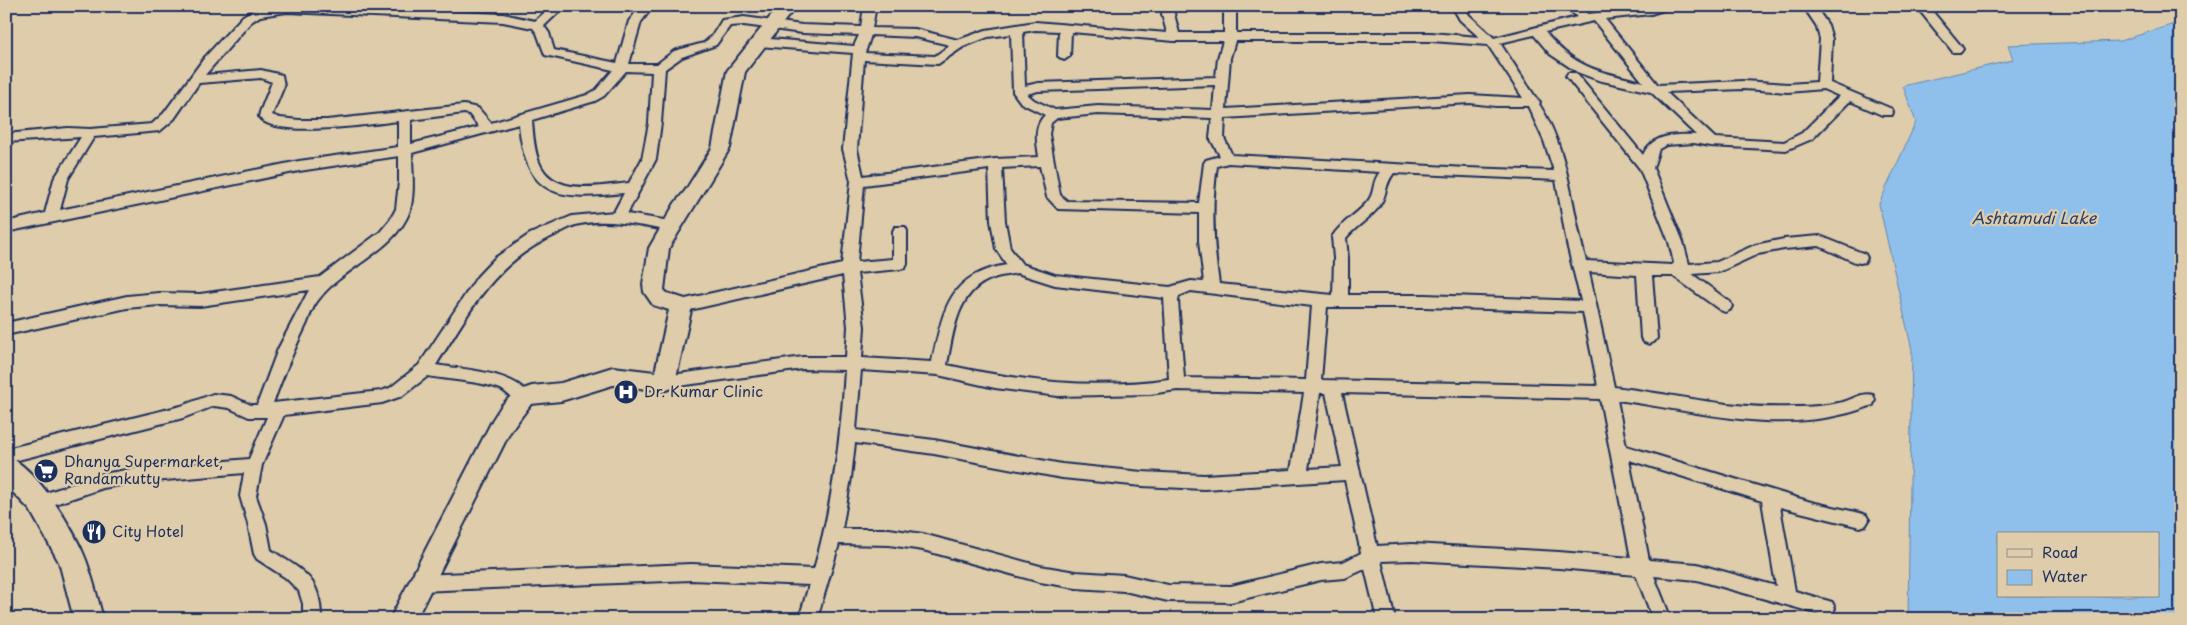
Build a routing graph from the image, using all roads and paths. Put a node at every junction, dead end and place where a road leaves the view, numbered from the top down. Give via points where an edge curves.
1 (559, 6) edge
2 (647, 6) edge
3 (788, 6) edge
4 (870, 6) edge
5 (1170, 6) edge
6 (1230, 6) edge
7 (1458, 6) edge
8 (1572, 6) edge
9 (1666, 6) edge
10 (1809, 6) edge
11 (1922, 6) edge
12 (288, 7) edge
13 (258, 10) edge
14 (442, 11) edge
15 (1591, 18) junction
16 (775, 24) junction
17 (537, 25) junction
18 (1065, 27) junction
19 (1017, 28) junction
20 (1537, 30) junction
21 (866, 31) junction
22 (1174, 37) junction
23 (1230, 38) junction
24 (758, 42) junction
25 (1491, 42) junction
26 (959, 44) junction
27 (1957, 49) dead end
28 (858, 53) junction
29 (1064, 56) dead end
30 (659, 67) junction
31 (622, 68) junction
32 (1572, 76) dead end
33 (193, 80) junction
34 (1222, 81) junction
35 (1824, 85) junction
36 (1655, 89) junction
37 (1019, 92) junction
38 (1847, 96) junction
39 (1534, 102) junction
40 (1887, 112) dead end
41 (1053, 114) junction
42 (1218, 114) junction
43 (404, 116) junction
44 (525, 118) junction
45 (490, 128) junction
46 (90, 133) junction
47 (6, 138) edge
48 (1710, 142) junction
49 (406, 150) junction
50 (1228, 159) junction
51 (1046, 161) junction
52 (995, 164) junction
53 (1391, 168) junction
54 (1646, 168) junction
55 (1562, 176) junction
56 (858, 182) junction
57 (635, 187) junction
58 (1205, 208) junction
59 (618, 217) junction
60 (51, 218) junction
61 (671, 226) junction
62 (6, 227) edge
63 (900, 231) dead end
64 (1860, 258) dead end
65 (1580, 266) junction
66 (849, 268) junction
67 (1017, 268) junction
68 (1644, 270) junction
69 (1676, 270) junction
70 (324, 282) junction
71 (1212, 288) junction
72 (1172, 292) junction
73 (1320, 301) junction
74 (1340, 301) junction
75 (681, 306) junction
76 (1725, 306) dead end
77 (1590, 307) junction
78 (6, 329) edge
79 (1649, 338) dead end
80 (855, 365) junction
81 (425, 369) junction
82 (938, 369) junction
83 (664, 382) junction
84 (1177, 384) junction
85 (1313, 386) junction
86 (1333, 387) junction
87 (1608, 393) junction
88 (523, 398) junction
89 (1867, 400) dead end
90 (270, 410) junction
91 (847, 435) junction
92 (1618, 450) junction
93 (6, 456) edge
94 (254, 466) junction
95 (6, 467) edge
96 (1351, 473) junction
97 (1298, 476) junction
98 (1770, 497) junction
99 (40, 502) junction
100 (1860, 520) dead end
101 (832, 536) junction
102 (1371, 558) junction
103 (1642, 567) junction
104 (819, 577) junction
105 (420, 582) junction
106 (1787, 597) junction
107 (1826, 608) dead end
108 (85, 617) edge
109 (312, 619) edge
110 (403, 619) edge
111 (808, 619) edge
112 (1386, 619) edge
113 (1662, 619) edge

1 - 17 street
2 - 31 street via 635,21
3 - 16 street
4 - 21 street
5 - 22 street via 1168,14
6 - 23 street
7 - 25 street via 1464,17
8 - 15 street
9 - 15 street
10 - 35 street via 1822,23 1827,43
11 - 27 street
12 - 13 street
12 - 14 street
13 - 33 street via 236,29
14 - 17 street
15 - 20 street
15 - 36 street
16 - 21 street via 802,29
16 - 24 street
16 - 30 street via 726,23 712,44 680,53
17 - 31 street via 544,33 550,52
18 - 19 street
18 - 22 street
18 - 29 street
19 - 26 street
19 - 37 street
20 - 25 street
20 - 36 street via 1554,51 1581,69
21 - 26 street via 915,33
21 - 28 street
22 - 23 street
23 - 25 street via 1431,37
23 - 34 street
24 - 28 street
24 - 61 street via 736,71 720,148
25 - 39 street
26 - 28 street via 938,60
28 - 56 street via 850,149
30 - 31 street
30 - 57 street via 649,159
31 - 44 street via 595,95
32 - 54 street
33 - 43 street via 261,74 278,78 279,85 270,99 265,117 284,124
33 - 46 street via 162,123 154,128
34 - 37 street via 1038,87
34 - 42 street
35 - 36 street
35 - 38 street
36 - 48 street
37 - 41 street via 1023,100
38 - 40 street
38 - 48 street via 1818,127 1796,143 1786,146
39 - 42 street via 1440,100
39 - 55 street
41 - 42 street via 1098,110
41 - 51 street via 1045,122 1042,134
42 - 50 street via 1217,138
43 - 45 street via 473,110
43 - 49 street
44 - 45 street
44 - 57 street via 530,157 534,168 549,184 568,191
45 - 49 street
46 - 47 street
46 - 60 street via 61,179
48 - 54 street via 1694,138 1663,140 1654,146
49 - 60 street via 299,166
49 - 70 street via 405,197 396,223 385,236
50 - 53 street
50 - 58 street via 1211,163
51 - 52 street
51 - 58 street via 1054,197 1063,206
52 - 56 street
52 - 67 street via 1003,249
53 - 55 street
53 - 74 street via 1380,181 1380,195 1339,238 1342,258
54 - 69 street via 1681,256 1682,265
55 - 65 street
56 - 66 street
57 - 59 street
58 - 71 street
59 - 61 street
59 - 81 street via 577,219 522,246 500,262 482,281
60 - 62 street
61 - 75 street via 659,248 654,292 660,299
63 - 66 street via 900,264
64 - 69 street via 1820,241 1755,250 1719,267
65 - 68 street
65 - 77 street
66 - 75 street
66 - 80 street via 856,327
67 - 72 street via 1055,280
67 - 82 street via 991,273 960,293
68 - 69 street
68 - 79 street
69 - 76 street
70 - 78 street via 200,300 127,302
70 - 90 street via 311,298 286,349
71 - 72 street via 1191,286
71 - 73 street
72 - 84 street
73 - 74 street
73 - 85 street
74 - 77 street
75 - 83 street
77 - 87 street
80 - 82 street
80 - 83 street via 803,363
80 - 91 street
81 - 88 street via 504,383
81 - 90 street via 396,392 382,397
82 - 84 street via 995,382 1058,390 1150,388
83 - 88 street via 613,376 561,392
84 - 85 street
85 - 86 street
85 - 97 street
86 - 87 street
86 - 96 street
87 - 89 street via 1742,412 1831,412
87 - 92 street
88 - 105 street via 501,426
90 - 93 street via 249,411 231,402 213,400 183,412
90 - 94 street
91 - 97 street via 934,446 1062,471 1132,478 1204,482
91 - 101 street
92 - 98 street
92 - 103 street
94 - 99 street via 132,476 103,481
94 - 109 street via 248,496 262,554 296,575 307,586 314,601
95 - 99 main road
96 - 97 street
96 - 102 street
98 - 100 street
98 - 106 street
99 - 108 main road via 72,560
101 - 102 street via 889,537 923,542 1040,574 1124,583 1168,593 1231,594 1321,572 1345,570
101 - 104 street
102 - 103 street via 1380,553 1412,552
102 - 112 street
103 - 106 street via 1697,572
103 - 113 street
104 - 105 street via 690,572
104 - 111 street
105 - 110 street
106 - 107 street

